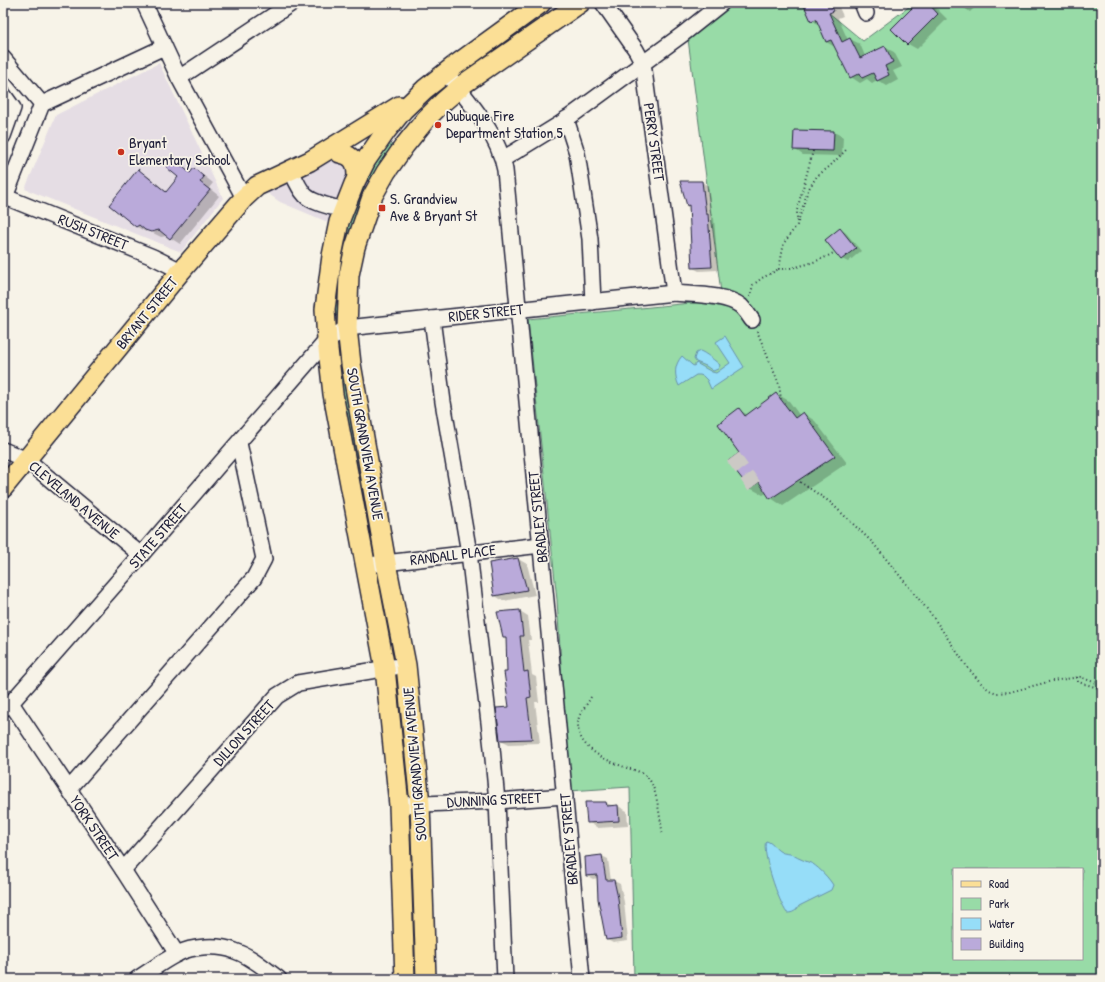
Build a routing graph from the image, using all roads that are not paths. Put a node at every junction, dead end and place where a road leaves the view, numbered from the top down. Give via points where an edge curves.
1 (144, 3) edge
2 (292, 3) edge
3 (580, 3) edge
4 (603, 3) edge
5 (722, 3) edge
6 (538, 4) edge
7 (550, 24) junction
8 (164, 47) junction
9 (3, 58) edge
10 (643, 63) junction
11 (446, 72) junction
12 (179, 78) junction
13 (459, 88) junction
14 (426, 89) junction
15 (31, 90) junction
16 (3, 94) edge
17 (42, 104) junction
18 (13, 108) junction
19 (566, 119) junction
20 (420, 128) junction
21 (3, 136) edge
22 (378, 143) junction
23 (340, 153) junction
24 (503, 159) junction
25 (310, 161) junction
26 (291, 170) junction
27 (357, 177) junction
28 (4, 197) edge
29 (244, 198) junction
30 (343, 210) junction
31 (181, 271) junction
32 (674, 293) junction
33 (593, 302) junction
34 (518, 310) junction
35 (432, 319) junction
36 (752, 320) road end
37 (347, 328) junction
38 (327, 340) junction
39 (311, 360) joint
40 (239, 443) junction
41 (3, 450) edge
42 (27, 460) junction
43 (3, 488) edge
44 (541, 545) junction
45 (469, 553) junction
46 (141, 555) junction
47 (386, 563) junction
48 (365, 565) junction
49 (406, 665) junction
50 (385, 668) junction
51 (7, 706) edge
52 (69, 790) junction
53 (565, 796) junction
54 (497, 801) junction
55 (420, 804) junction
56 (399, 805) junction
57 (123, 870) junction
58 (177, 954) junction
59 (137, 979) edge
60 (279, 979) edge
61 (405, 979) edge
62 (426, 979) edge
63 (505, 979) edge
64 (582, 979) edge

1 - 8 street
2 - 12 street
3 - 7 main road, SOUTH GRANDVIEW AVENUE
4 - 10 street, PERRY STREET
5 - 10 street
6 - 7 street
6 - 11 main road, SOUTH GRANDVIEW AVENUE
7 - 13 main road, SOUTH GRANDVIEW AVENUE
8 - 12 street
8 - 17 street
9 - 15 street
10 - 19 street
10 - 32 street, PERRY STREET
11 - 13 street, BRADLEY STREET
11 - 14 main road, SOUTH GRANDVIEW AVENUE
12 - 29 street
13 - 20 main road, SOUTH GRANDVIEW AVENUE
13 - 24 street, BRADLEY STREET via 496,142
14 - 22 main road, SOUTH GRANDVIEW AVENUE via 403,110
14 - 25 main road
15 - 17 street
15 - 18 street
16 - 18 street
17 - 28 street
18 - 21 street
19 - 24 street
19 - 33 street via 577,153 590,239
20 - 22 main road via 409,135
20 - 37 main road, SOUTH GRANDVIEW AVENUE via 386,172 364,219 349,275
22 - 23 main road
22 - 27 main road, SOUTH GRANDVIEW AVENUE
23 - 25 main road
23 - 27 main road via 352,158 357,168
24 - 34 street, BRADLEY STREET
25 - 26 main road, BRYANT STREET
26 - 29 main road, BRYANT STREET via 257,186
26 - 30 street via 300,189 310,200
27 - 30 main road, SOUTH GRANDVIEW AVENUE
28 - 31 street, RUSH STREET via 146,254
29 - 31 main road, BRYANT STREET
30 - 38 main road, SOUTH GRANDVIEW AVENUE via 332,256 325,309
31 - 42 main road, BRYANT STREET
32 - 33 street, RIDER STREET
32 - 36 street, RIDER STREET via 732,300 740,305
33 - 34 street, RIDER STREET
34 - 35 street, RIDER STREET
34 - 44 street, BRADLEY STREET
35 - 37 street, RIDER STREET
35 - 45 street via 443,402
37 - 38 street, RIDER STREET
37 - 47 main road, SOUTH GRANDVIEW AVENUE
38 - 39 street, RIDER STREET
38 - 48 main road, SOUTH GRANDVIEW AVENUE via 334,394
39 - 40 street, STATE STREET
40 - 46 street, STATE STREET
40 - 52 street via 264,559 249,584
41 - 42 street, CLEVELAND AVENUE
42 - 43 main road, BRYANT STREET
42 - 46 street, CLEVELAND AVENUE
44 - 45 street, RANDALL PLACE
44 - 53 street, BRADLEY STREET
45 - 47 street, RANDALL PLACE
45 - 54 street
46 - 51 street, STATE STREET
47 - 48 street, RANDALL PLACE
47 - 49 main road, SOUTH GRANDVIEW AVENUE
48 - 50 main road, SOUTH GRANDVIEW AVENUE
49 - 50 street, DILLON STREET
49 - 55 main road, SOUTH GRANDVIEW AVENUE
50 - 56 main road, SOUTH GRANDVIEW AVENUE
50 - 57 street, DILLON STREET via 298,683 277,696
51 - 52 street, YORK STREET
52 - 57 street, YORK STREET
53 - 54 street, DUNNING STREET
53 - 64 street, BRADLEY STREET
54 - 55 street, DUNNING STREET
54 - 63 street
55 - 56 street, DUNNING STREET
55 - 62 main road, SOUTH GRANDVIEW AVENUE
56 - 61 main road, SOUTH GRANDVIEW AVENUE
57 - 58 street, YORK STREET
58 - 59 street
58 - 60 street via 203,948 234,950

